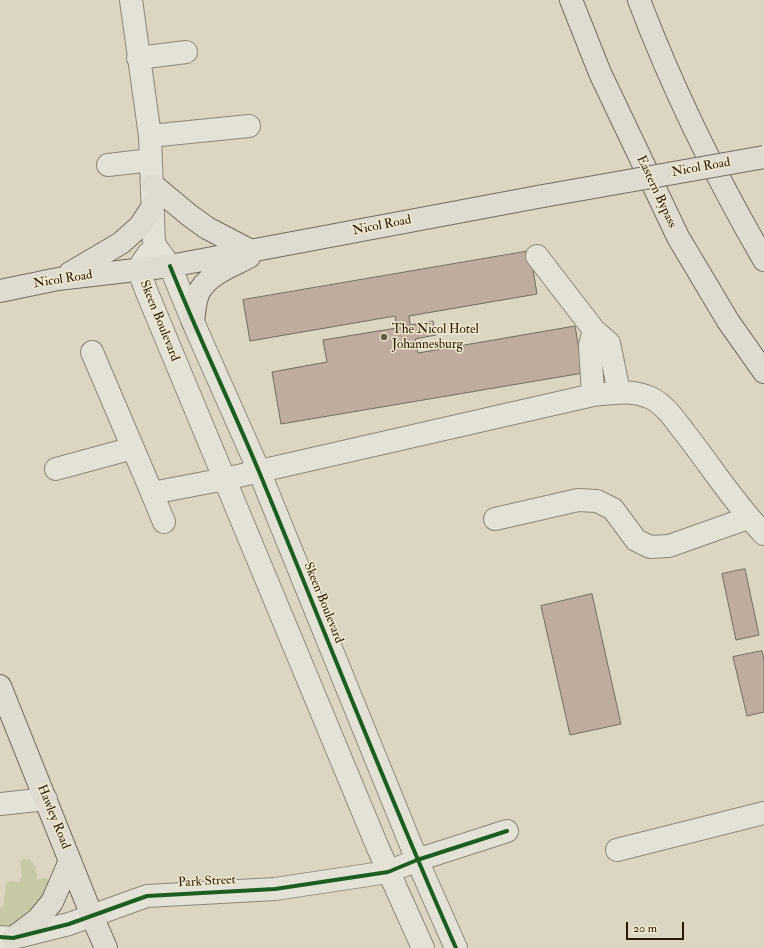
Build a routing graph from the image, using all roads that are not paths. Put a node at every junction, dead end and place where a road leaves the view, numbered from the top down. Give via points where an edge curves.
1 (131, 0) edge
2 (571, 0) edge
3 (639, 0) edge
4 (186, 52) dead end
5 (138, 58) junction
6 (249, 126) dead end
7 (150, 136) junction
8 (764, 157) edge
9 (151, 160) junction
10 (108, 165) dead end
11 (153, 195) junction
12 (154, 244) junction
13 (258, 249) junction
14 (537, 256) dead end
15 (764, 260) edge
16 (170, 266) junction
17 (138, 269) junction
18 (58, 279) junction
19 (0, 291) edge
20 (193, 322) junction
21 (594, 330) junction
22 (92, 352) dead end
23 (764, 372) edge
24 (619, 392) junction
25 (593, 396) junction
26 (133, 448) junction
27 (56, 469) dead end
28 (259, 471) junction
29 (225, 479) junction
30 (152, 494) junction
31 (748, 518) junction
32 (495, 519) dead end
33 (164, 522) dead end
34 (764, 534) edge
35 (332, 650) junction
36 (306, 676) junction
37 (0, 686) edge
38 (46, 799) junction
39 (0, 804) edge
40 (764, 813) edge
41 (507, 831) dead end
42 (617, 850) dead end
43 (417, 860) junction
44 (70, 861) junction
45 (388, 872) junction
46 (92, 916) junction
47 (7, 938) edge
48 (36, 940) edge
49 (106, 948) edge
50 (423, 948) edge
51 (456, 948) edge

1 - 5 street
2 - 23 main road, Eastern Bypass via 600,73 678,237 728,321
3 - 15 main road via 657,48 730,201
4 - 5 street
5 - 7 street
6 - 7 street
7 - 9 street
8 - 13 main road, Nicol Road, bridge
9 - 10 street
9 - 11 street
11 - 12 street
11 - 13 main road via 201,224
11 - 18 main road via 140,226 121,243
12 - 16 street, Skeen Boulevard
12 - 17 street
13 - 16 main road, Nicol Road
13 - 20 main road via 203,284 198,295
14 - 21 street
16 - 17 main road, Nicol Road
16 - 20 street, Skeen Boulevard
17 - 18 main road, Nicol Road
17 - 29 street, Skeen Boulevard
18 - 19 main road, Nicol Road
20 - 28 street, Skeen Boulevard
21 - 24 street via 609,343
21 - 25 street via 590,345
22 - 26 street
24 - 25 street
24 - 31 street via 636,393 651,398 663,406 708,461
25 - 28 street
26 - 27 street
26 - 30 street
28 - 29 street
28 - 35 street, Skeen Boulevard
29 - 30 street
29 - 36 street, Skeen Boulevard
30 - 33 street
31 - 32 street via 669,546 650,547 636,540 613,509 597,501 578,500
31 - 34 street
35 - 36 street
35 - 43 street, Skeen Boulevard
36 - 45 street, Skeen Boulevard
37 - 38 main road, Hawley Road
38 - 39 street
38 - 44 main road, Hawley Road
40 - 42 street
41 - 43 street, Park Street
43 - 45 street, Park Street
43 - 51 street, Skeen Boulevard
44 - 46 main road, Hawley Road
44 - 47 main road via 52,902 38,919
45 - 46 street, Park Street via 275,889 147,896
45 - 50 street, Skeen Boulevard
46 - 48 street, Park Street
46 - 49 main road, Hawley Road
47 - 48 street, Park Street

